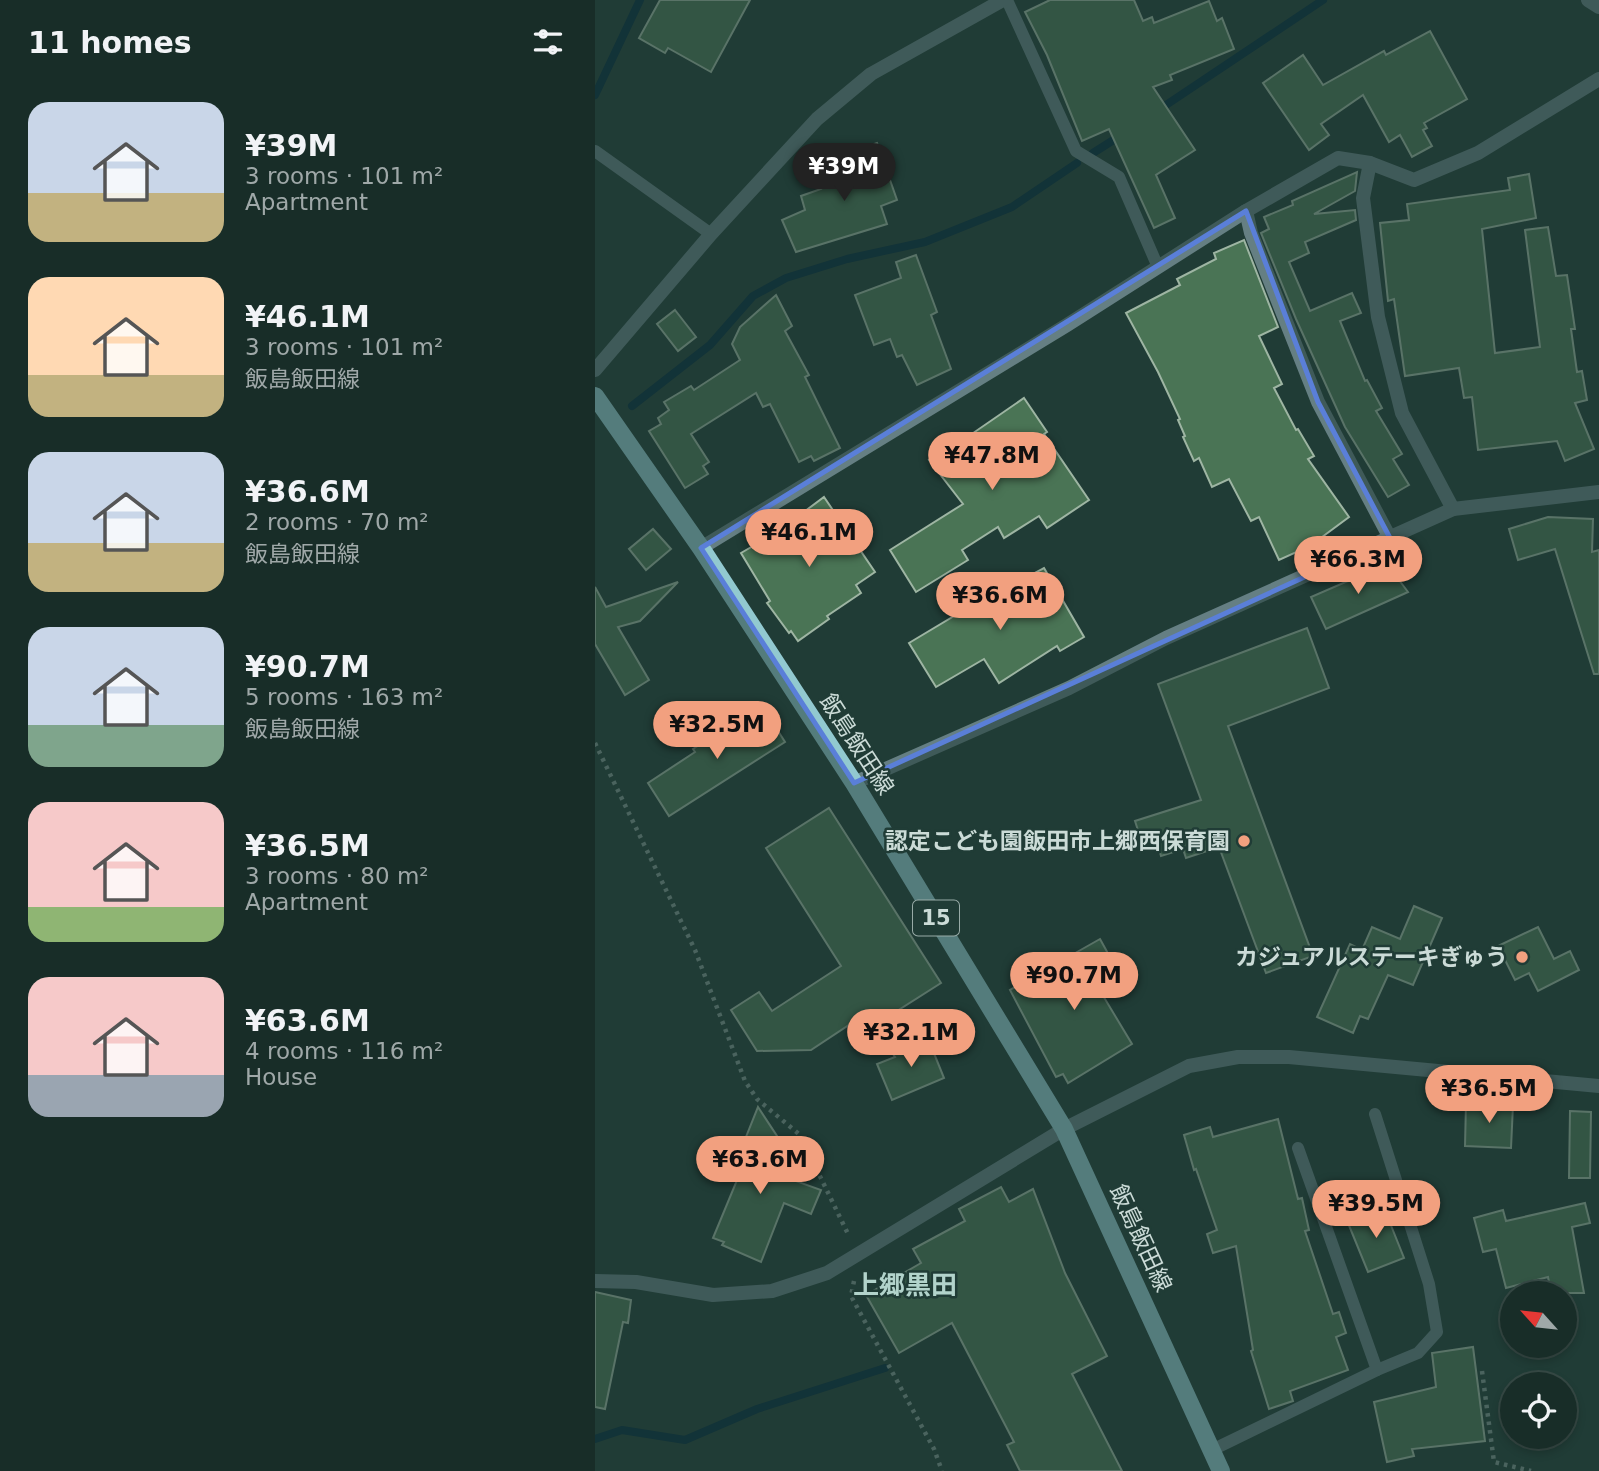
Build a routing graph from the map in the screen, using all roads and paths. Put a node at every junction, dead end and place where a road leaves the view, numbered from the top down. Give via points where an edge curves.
1 (1005, 0) edge
2 (1588, 0) edge
3 (1599, 7) edge
4 (1599, 79) edge
5 (595, 151) edge
6 (1370, 163) junction
7 (1246, 211) junction
8 (711, 234) junction
9 (1158, 267) junction
10 (595, 370) edge
11 (595, 396) edge
12 (1599, 492) edge
13 (1453, 509) junction
14 (1390, 538) junction
15 (701, 548) junction
16 (595, 743) edge
17 (854, 783) junction
18 (1599, 1086) edge
19 (1375, 1114) dead end
20 (1064, 1129) junction
21 (1298, 1148) dead end
22 (858, 1255) junction
23 (595, 1281) edge
24 (1377, 1370) junction
25 (1482, 1371) dead end
26 (1212, 1450) junction
27 (942, 1471) edge
28 (1221, 1471) edge
29 (1531, 1471) edge

1 - 8 street via 871,74 817,119
1 - 9 lane via 1076,151 1119,177
2 - 3 street
4 - 6 street via 1478,153 1414,180
5 - 8 lane
6 - 7 street via 1338,158
6 - 13 street via 1363,198 1378,317 1402,413
7 - 9 street
7 - 14 street via 1318,402
8 - 10 street
9 - 15 street
11 - 15 main road, 飯島飯田線 / 15
12 - 13 street
13 - 14 street
14 - 17 street
15 - 17 main road, 飯島飯田線 / 15
16 - 22 path via 695,950 745,1081 757,1099 800,1135
17 - 20 main road, 飯島飯田線 / 15
18 - 20 street via 1289,1057 1238,1057 1189,1066
19 - 24 lane via 1429,1284 1437,1332 1418,1353
20 - 22 street
20 - 26 main road, 飯島飯田線 / 15
21 - 24 lane
22 - 23 street via 827,1273 772,1291 713,1295 636,1282
22 - 27 path via 851,1296
24 - 26 lane
25 - 29 path via 1494,1462
26 - 28 main road, 飯島飯田線 / 15

